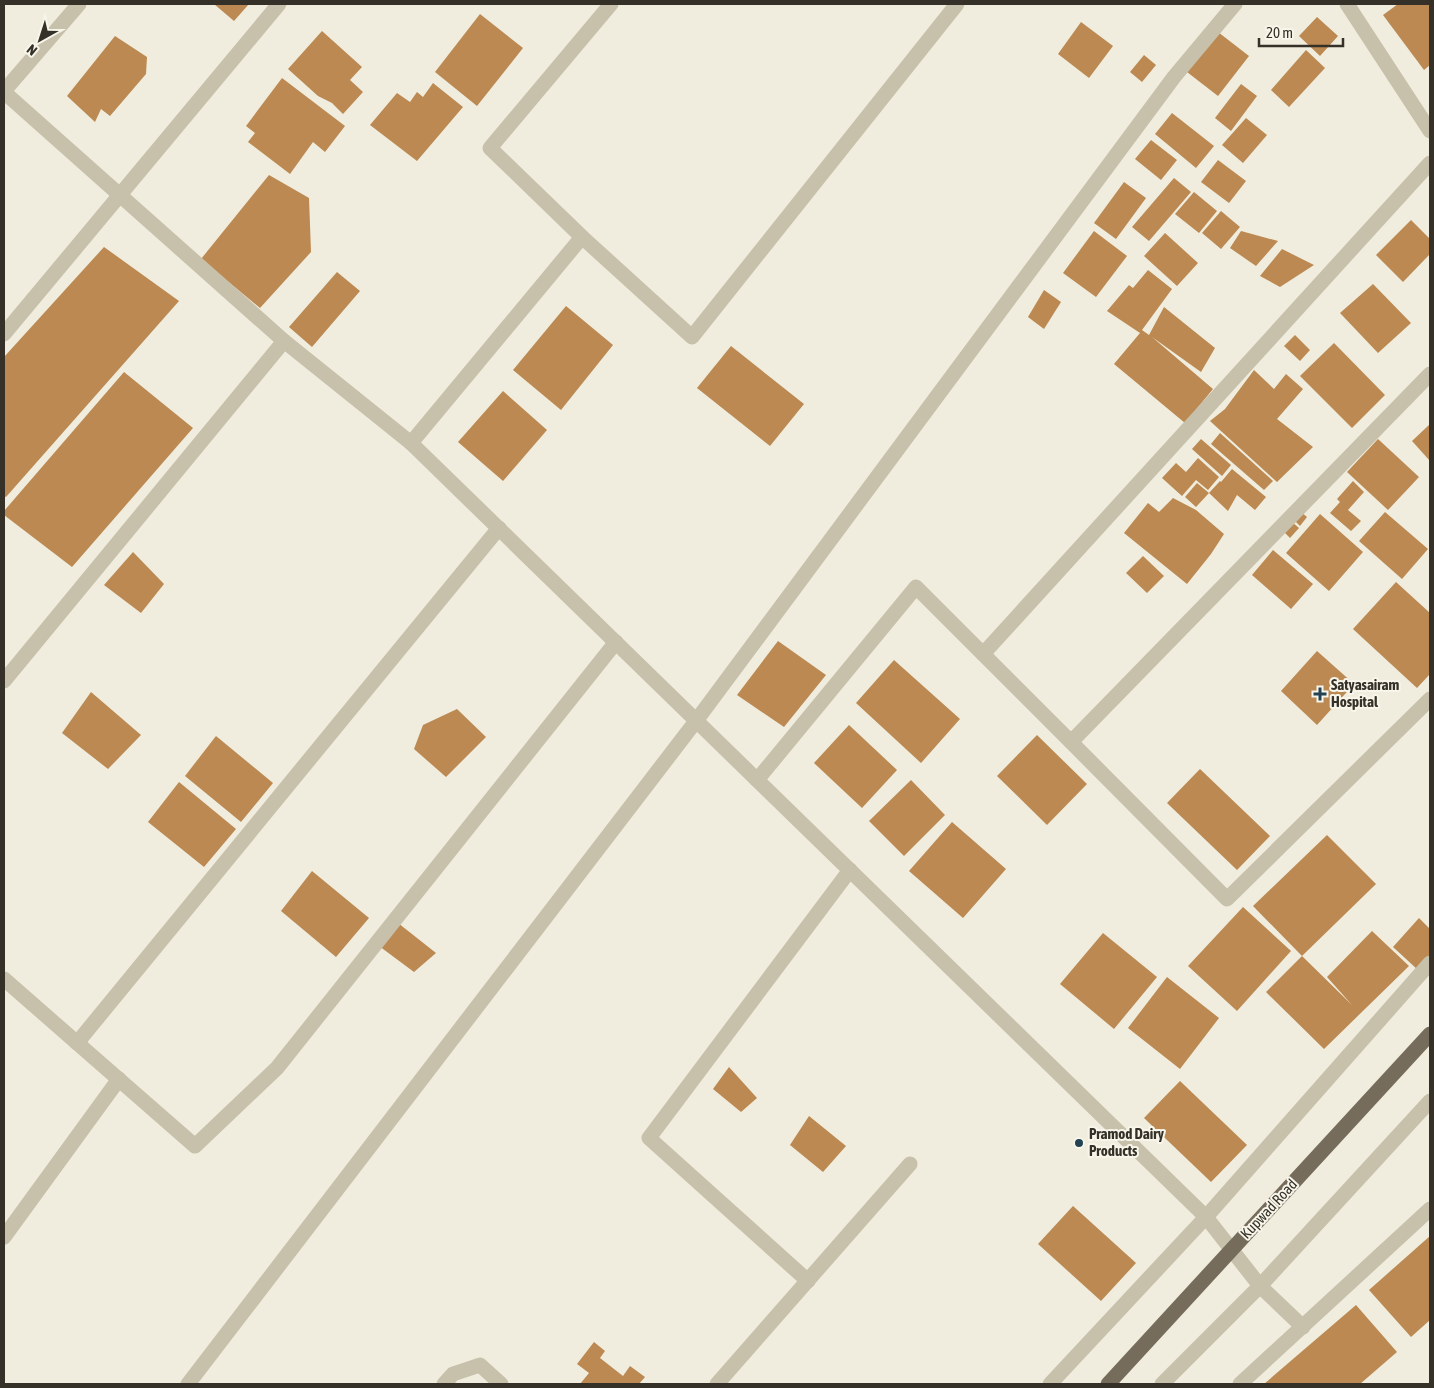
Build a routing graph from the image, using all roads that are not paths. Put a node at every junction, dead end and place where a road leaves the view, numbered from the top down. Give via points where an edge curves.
1 (79, 4) edge
2 (279, 4) edge
3 (610, 4) edge
4 (957, 4) edge
5 (1235, 4) edge
6 (1347, 4) edge
7 (4, 91) edge
8 (1430, 131) edge
9 (1430, 163) edge
10 (120, 195) junction
11 (582, 237) junction
12 (4, 334) edge
13 (284, 341) junction
14 (1430, 374) edge
15 (411, 443) junction
16 (499, 528) junction
17 (616, 642) junction
18 (983, 654) junction
19 (4, 681) edge
20 (1428, 706) edge
21 (696, 721) junction
22 (1071, 742) junction
23 (757, 780) junction
24 (850, 870) junction
25 (1430, 963) edge
26 (4, 979) edge
27 (1430, 1034) edge
28 (77, 1043) junction
29 (118, 1079) junction
30 (1430, 1101) edge
31 (910, 1164) dead end
32 (1430, 1210) edge
33 (1206, 1217) junction
34 (4, 1237) edge
35 (808, 1281) junction
36 (1260, 1286) junction
37 (1303, 1327) junction
38 (188, 1384) edge
39 (444, 1384) edge
40 (501, 1384) edge
41 (717, 1384) edge
42 (1050, 1384) edge
43 (1108, 1384) edge
44 (1162, 1384) edge
45 (1240, 1384) edge

1 - 7 street
2 - 10 street
3 - 11 street via 490,148
4 - 11 street via 692,337
5 - 21 street via 1174,77
6 - 8 street
7 - 10 street
9 - 18 street
10 - 12 street
10 - 13 street
11 - 15 street
13 - 15 street
13 - 19 street
14 - 22 street
15 - 16 street
16 - 17 street
16 - 28 street
17 - 21 street
17 - 29 street via 277,1068 195,1146
18 - 22 street
18 - 23 street via 916,587
20 - 22 street via 1227,899
21 - 23 street
21 - 38 street
23 - 24 street
24 - 33 street
24 - 35 street via 649,1138
25 - 33 street
26 - 28 street
27 - 43 main road, Kupwad Road, bridge
28 - 29 street
29 - 34 street
30 - 36 street
31 - 35 street
32 - 37 street
33 - 36 street
33 - 42 street
35 - 41 street
36 - 37 street
36 - 44 street
37 - 45 street
39 - 40 street via 453,1374 480,1365

